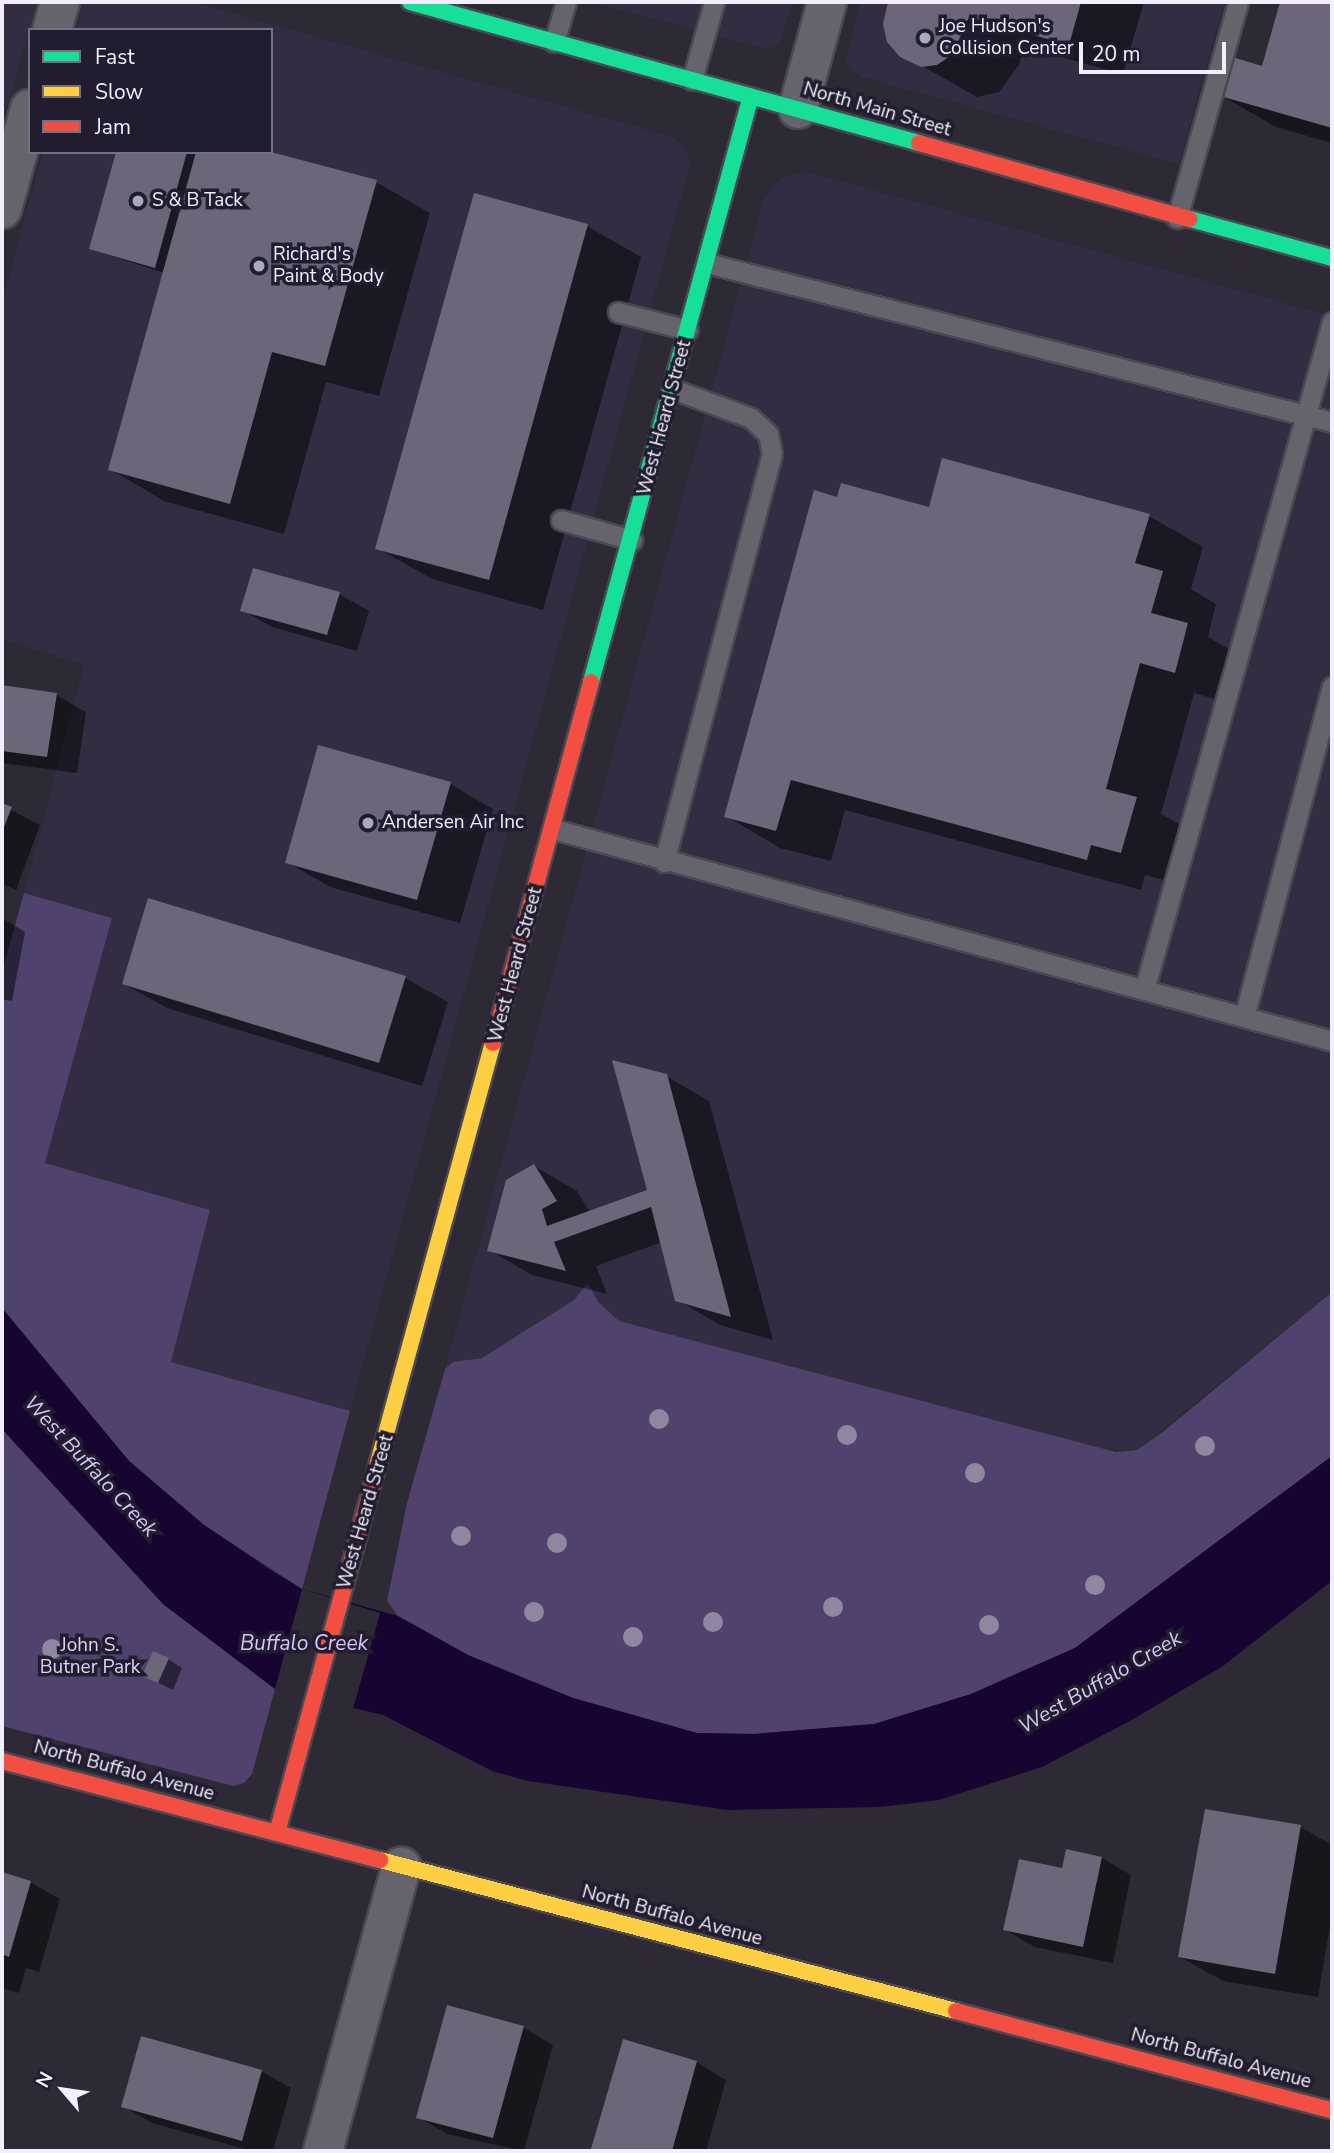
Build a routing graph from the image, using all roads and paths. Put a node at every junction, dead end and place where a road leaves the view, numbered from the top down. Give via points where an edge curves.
1 (60, 2) edge
2 (410, 2) edge
3 (566, 2) edge
4 (714, 2) edge
5 (827, 2) edge
6 (1238, 2) edge
7 (434, 5) edge
8 (53, 28) edge
9 (554, 42) junction
10 (692, 80) junction
11 (751, 96) junction
12 (798, 109) junction
13 (28, 116) edge
14 (2, 209) edge
15 (1177, 218) junction
16 (1332, 258) edge
17 (707, 263) junction
18 (618, 312) dead end
19 (1332, 322) edge
20 (688, 330) junction
21 (673, 389) junction
22 (1309, 416) junction
23 (1332, 422) edge
24 (561, 520) dead end
25 (632, 540) junction
26 (1332, 687) edge
27 (553, 829) junction
28 (664, 862) junction
29 (1145, 987) junction
30 (1244, 1017) junction
31 (1332, 1041) edge
32 (2, 1760) edge
33 (277, 1833) junction
34 (401, 1867) junction
35 (1332, 2110) edge
36 (323, 2151) edge

1 - 8 street
2 - 7 street, North Main Street
3 - 9 lane
4 - 10 lane
5 - 12 street
6 - 15 lane
7 - 9 street, North Main Street
9 - 10 street, North Main Street
10 - 11 street, North Main Street
11 - 12 street, North Main Street
11 - 17 street, West Heard Street
12 - 15 street, North Main Street
13 - 14 street
15 - 16 street, North Main Street
17 - 20 street, West Heard Street
17 - 22 lane
18 - 20 lane
19 - 22 lane
20 - 21 street, West Heard Street
21 - 25 street, West Heard Street
21 - 28 lane via 751,418 768,434 772,454
22 - 23 lane
22 - 29 lane
24 - 25 lane
25 - 27 street, West Heard Street
26 - 30 lane
27 - 28 lane
27 - 33 street, West Heard Street
28 - 29 lane
29 - 30 lane
30 - 31 lane
32 - 33 street, North Buffalo Avenue
33 - 34 street, North Buffalo Avenue
34 - 35 street, North Buffalo Avenue
34 - 36 street

